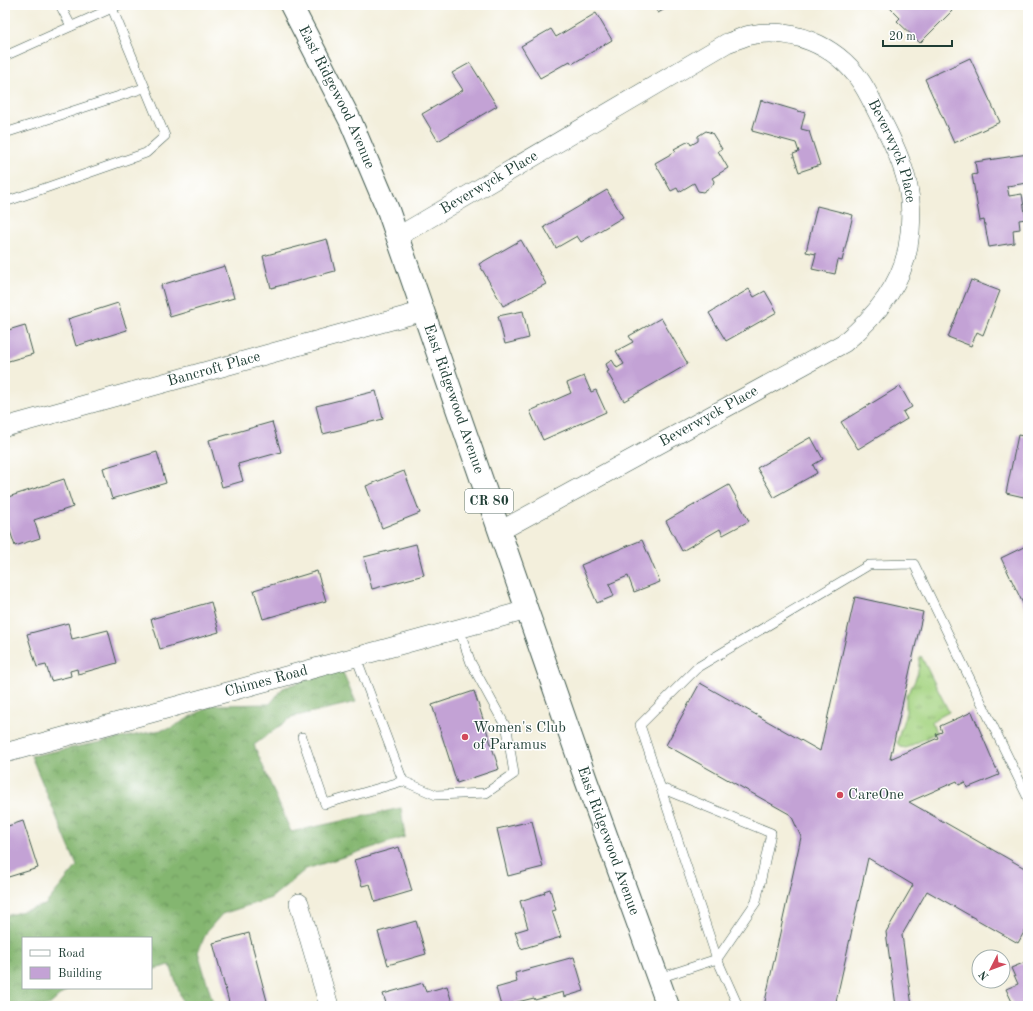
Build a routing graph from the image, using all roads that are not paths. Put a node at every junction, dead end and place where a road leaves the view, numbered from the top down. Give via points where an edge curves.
1 (60, 5) edge
2 (291, 5) edge
3 (115, 7) edge
4 (71, 26) junction
5 (5, 56) edge
6 (144, 88) junction
7 (5, 133) edge
8 (5, 202) edge
9 (397, 237) junction
10 (424, 312) junction
11 (5, 427) edge
12 (500, 531) junction
13 (528, 610) junction
14 (459, 629) junction
15 (356, 657) junction
16 (302, 737) dead end
17 (5, 753) edge
18 (403, 781) junction
19 (661, 788) junction
20 (1028, 798) edge
21 (300, 903) dead end
22 (717, 959) junction
23 (658, 978) junction
24 (328, 1006) edge
25 (668, 1006) edge
26 (738, 1006) edge

1 - 4 lane
2 - 9 main road, East Ridgewood Avenue / CR 80 via 350,120 377,180
3 - 4 lane
3 - 6 lane
4 - 5 lane
6 - 7 lane
6 - 8 lane via 165,136 146,153
9 - 10 main road, East Ridgewood Avenue / CR 80
9 - 12 street, Beverwyck Place via 727,43 750,35 774,33 798,36 821,45 841,58 860,79 898,151 907,180 911,212 908,248 886,301 867,324 844,344
10 - 11 street, Bancroft Place
10 - 12 main road, East Ridgewood Avenue / CR 80
12 - 13 main road, East Ridgewood Avenue / CR 80
13 - 14 street, Chimes Road
13 - 23 main road, East Ridgewood Avenue / CR 80
14 - 15 street, Chimes Road
14 - 18 lane via 471,663 507,729 514,774 486,793 436,795
15 - 17 street, Chimes Road
15 - 18 lane
16 - 18 lane via 325,804
19 - 20 lane via 640,725 698,667 869,565 914,564
19 - 22 lane
19 - 22 lane via 771,833 756,902
21 - 24 street
22 - 23 lane
22 - 26 lane
23 - 25 main road, East Ridgewood Avenue / CR 80

